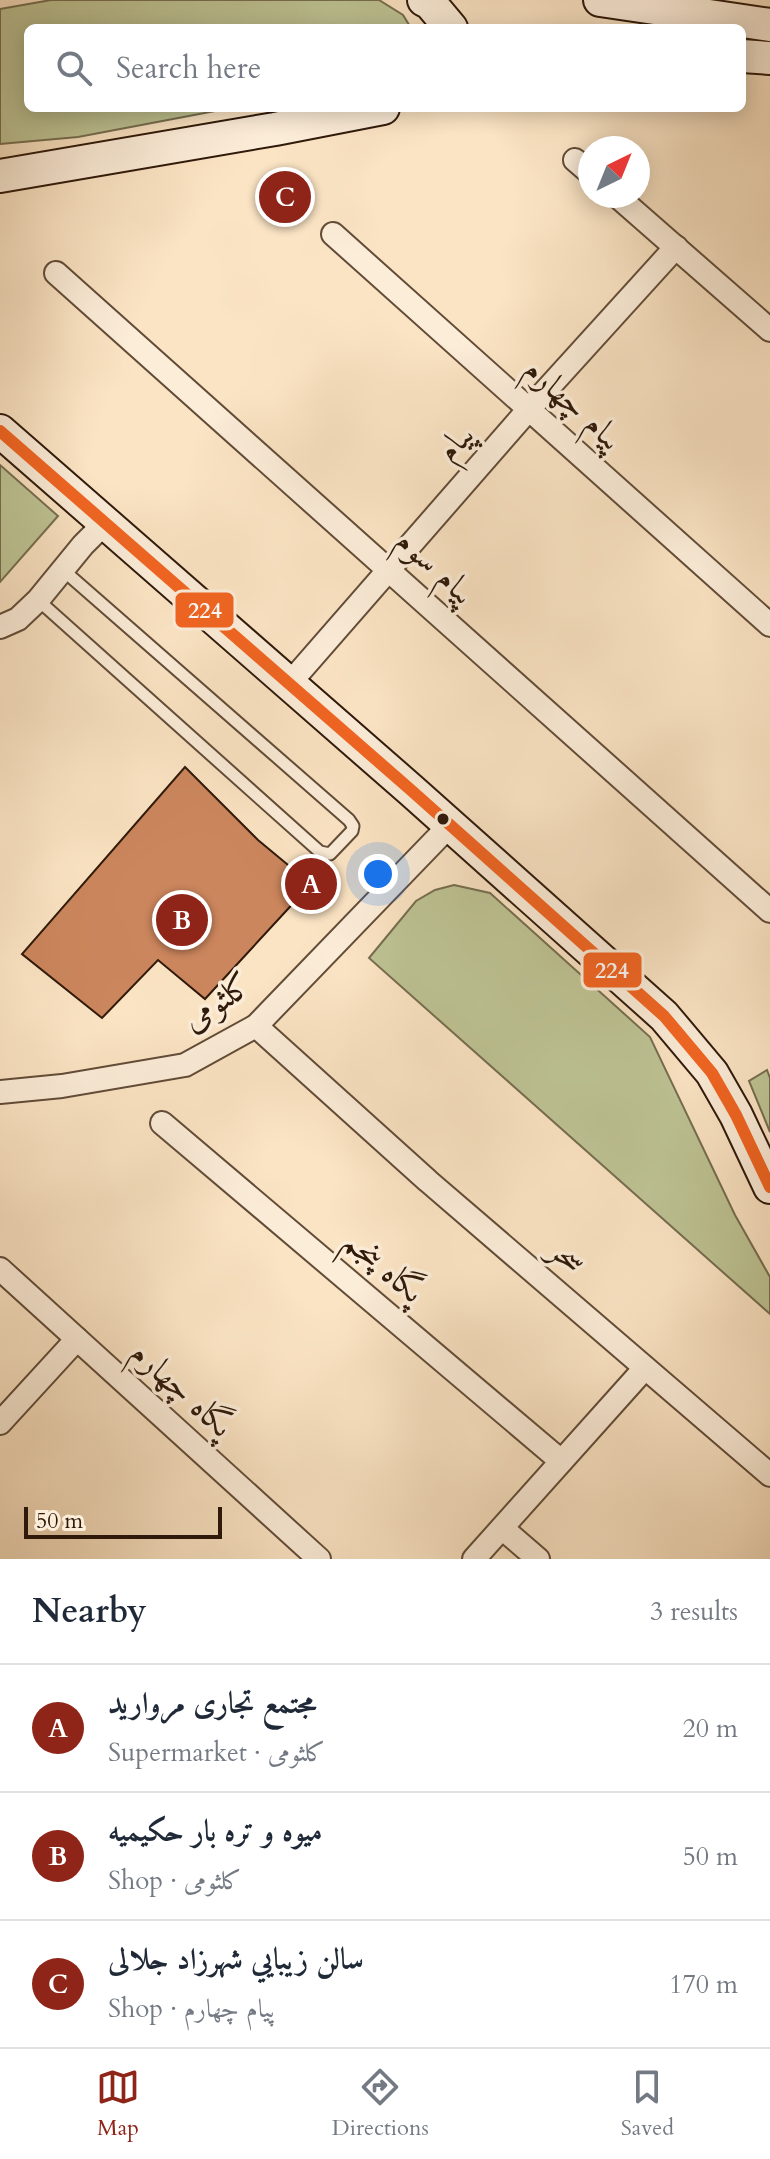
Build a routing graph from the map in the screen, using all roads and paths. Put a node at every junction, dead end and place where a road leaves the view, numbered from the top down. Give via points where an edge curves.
1 (424, 0) edge
2 (600, 0) edge
3 (448, 24) edge
4 (770, 25) edge
5 (746, 56) edge
6 (770, 58) edge
7 (362, 112) edge
8 (0, 176) edge
9 (631, 208) edge
10 (333, 234) dead end
11 (676, 247) junction
12 (56, 273) dead end
13 (770, 330) edge
14 (529, 409) junction
15 (0, 431) edge
16 (105, 523) junction
17 (63, 570) junction
18 (389, 571) junction
19 (38, 600) junction
20 (770, 625) edge
21 (0, 627) edge
22 (289, 684) junction
23 (450, 825) junction
24 (770, 911) edge
25 (256, 1026) junction
26 (0, 1092) edge
27 (162, 1123) dead end
28 (770, 1187) edge
29 (0, 1269) edge
30 (77, 1339) junction
31 (645, 1368) junction
32 (0, 1423) edge
33 (561, 1461) junction
34 (770, 1475) edge
35 (502, 1528) junction
36 (319, 1559) edge
37 (474, 1559) edge
38 (538, 1559) edge

1 - 3 main road
2 - 4 main road
5 - 6 main road
7 - 8 main road
9 - 11 street
10 - 14 street, پیام چهارم
11 - 13 street
11 - 14 street, پیام
12 - 18 street, پیام سوم
14 - 18 street, پیام
14 - 20 street, پیام چهارم
15 - 16 main road
16 - 17 street
16 - 22 main road
17 - 19 street
17 - 19 lane via 349,820 352,831 330,854 320,852
18 - 22 street, پیام
18 - 24 street, پیام سوم
19 - 21 street
22 - 23 main road
23 - 25 street, کلثومی
23 - 28 main road via 664,1016 712,1073
25 - 26 street, کلثومی via 185,1065
25 - 31 street, سحر
27 - 33 street, پگاه پنجم
29 - 30 street, پگاه چهارم
30 - 32 street
30 - 36 street, پگاه چهارم
31 - 33 street
31 - 34 street, سحر
33 - 35 street
35 - 37 street
35 - 38 street

